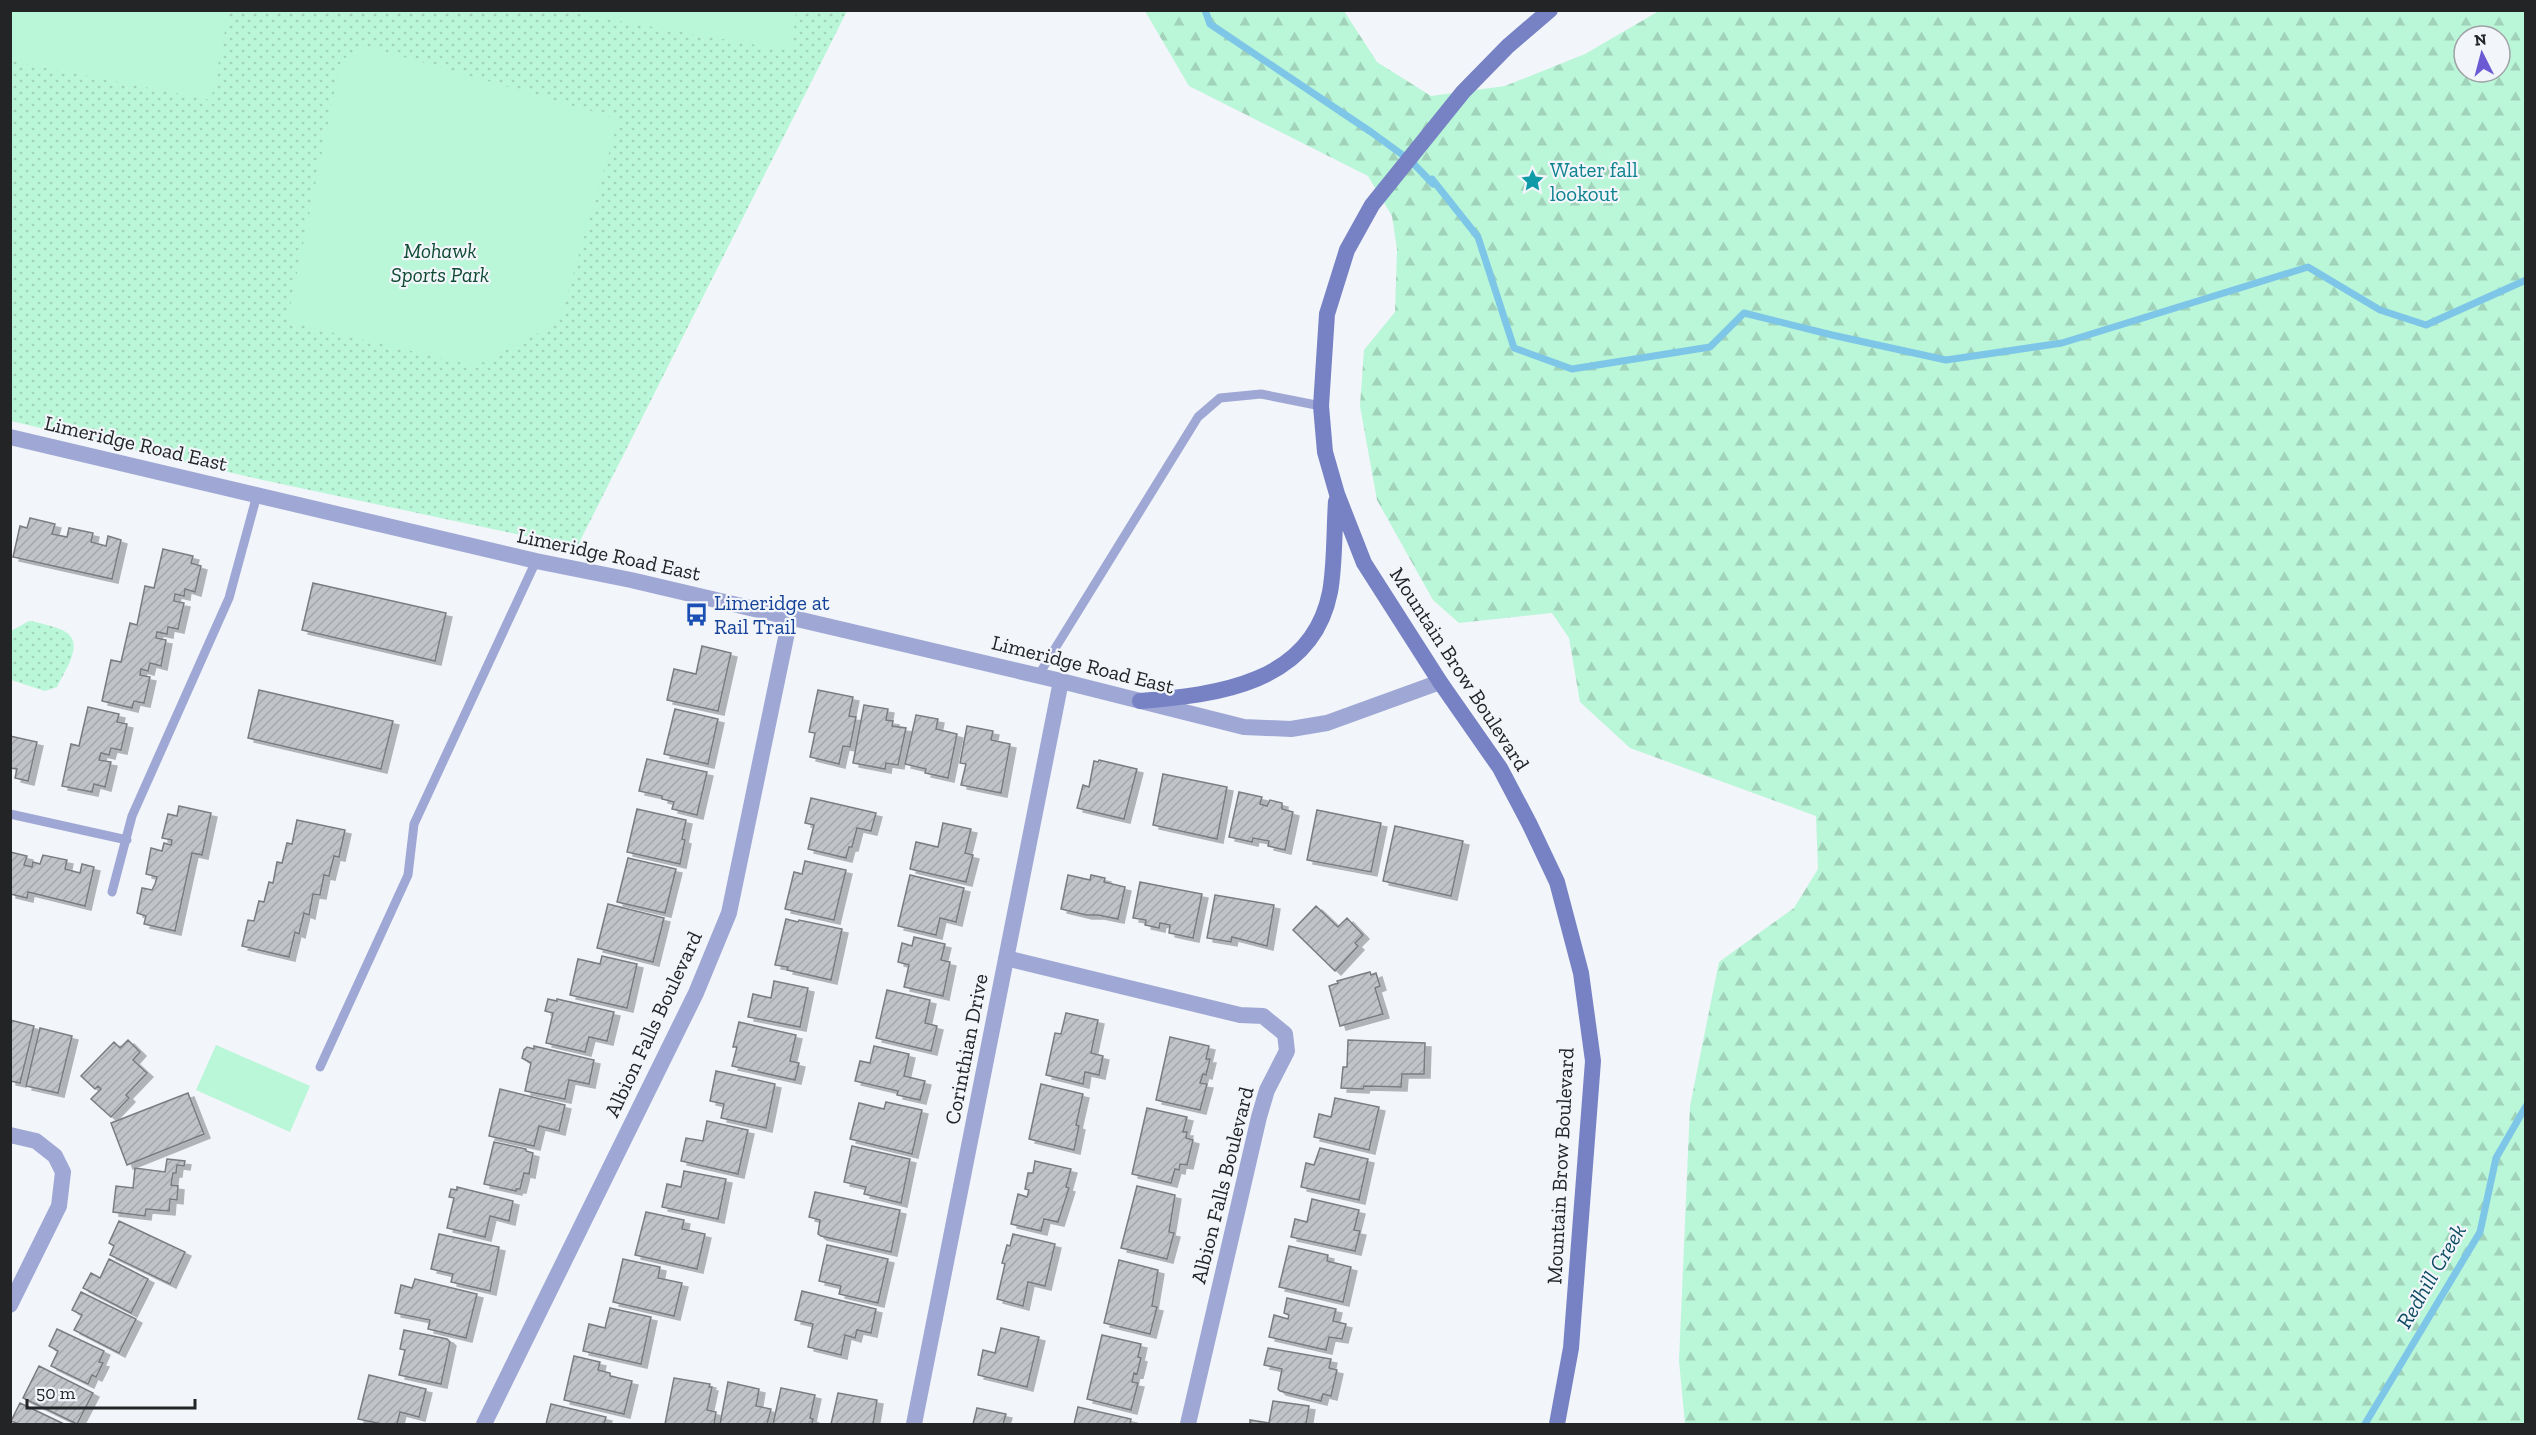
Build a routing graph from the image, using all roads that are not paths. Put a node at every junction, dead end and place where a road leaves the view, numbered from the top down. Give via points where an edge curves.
1 (1550, 10) edge
2 (1321, 406) junction
3 (10, 437) edge
4 (1336, 494) junction
5 (257, 495) junction
6 (536, 561) junction
7 (790, 618) junction
8 (1038, 676) junction
9 (1061, 681) junction
10 (1440, 682) junction
11 (1140, 701) junction
12 (10, 814) edge
13 (127, 840) junction
14 (112, 892) dead end
15 (1006, 958) junction
16 (320, 1067) dead end
17 (10, 1135) edge
18 (10, 1305) edge
19 (484, 1425) edge
20 (914, 1425) edge
21 (1188, 1425) edge
22 (1557, 1425) edge

1 - 2 main road, Mountain Brow Boulevard via 1463,92 1372,205 1347,250 1327,314
2 - 4 main road, Mountain Brow Boulevard via 1325,452
2 - 8 lane via 1261,394 1220,398 1198,417
3 - 5 street, Limeridge Road East
4 - 10 main road, Mountain Brow Boulevard via 1364,563
4 - 11 main road via 1330,594 1322,618 1301,650 1283,667 1232,688
5 - 6 street, Limeridge Road East
5 - 13 lane via 229,598 132,816
6 - 7 street, Limeridge Road East
6 - 16 lane via 414,824 408,875
7 - 8 street, Limeridge Road East
7 - 19 street, Albion Falls Boulevard via 729,913 696,993
8 - 9 street, Limeridge Road East
9 - 11 street, Limeridge Road East
9 - 15 street, Corinthian Drive
10 - 11 street, Limeridge Road East via 1327,723 1291,729 1244,726
10 - 22 main road, Mountain Brow Boulevard via 1500,768 1529,823 1557,882 1581,973 1593,1061 1571,1348
12 - 13 lane
13 - 14 lane
15 - 20 street, Corinthian Drive
15 - 21 street, Albion Falls Boulevard via 1240,1015 1263,1016 1285,1034 1287,1051 1267,1090 1259,1117
17 - 18 street via 36,1141 55,1156 63,1172 59,1206

